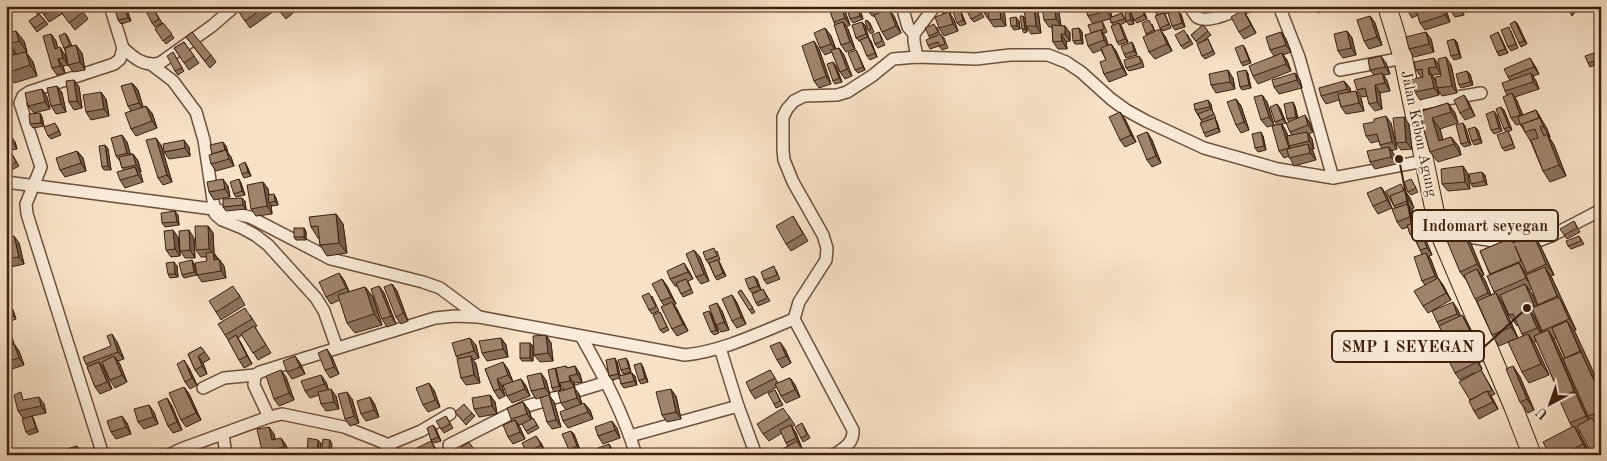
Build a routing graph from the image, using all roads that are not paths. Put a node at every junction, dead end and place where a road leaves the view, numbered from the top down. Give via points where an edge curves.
1 (110, 6) edge
2 (234, 6) edge
3 (902, 6) edge
4 (934, 6) edge
5 (1190, 6) edge
6 (1248, 6) edge
7 (1279, 6) edge
8 (1387, 6) edge
9 (914, 34) junction
10 (123, 48) junction
11 (917, 57) junction
12 (1403, 58) junction
13 (152, 65) junction
14 (1340, 70) dead end
15 (1481, 93) dead end
16 (1412, 105) junction
17 (1424, 161) junction
18 (1333, 178) junction
19 (6, 182) edge
20 (33, 187) junction
21 (213, 209) junction
22 (1601, 210) edge
23 (1439, 232) junction
24 (479, 317) junction
25 (794, 318) junction
26 (581, 336) junction
27 (337, 348) junction
28 (720, 348) junction
29 (255, 375) junction
30 (607, 382) junction
31 (203, 388) dead end
32 (738, 406) junction
33 (450, 414) dead end
34 (268, 417) junction
35 (223, 434) junction
36 (630, 436) junction
37 (387, 445) junction
38 (449, 445) dead end
39 (104, 455) edge
40 (169, 455) edge
41 (226, 455) edge
42 (395, 455) edge
43 (636, 455) edge
44 (756, 455) edge
45 (834, 455) edge
46 (1532, 455) edge

1 - 10 street
2 - 13 street via 212,26 160,63
3 - 9 street via 908,27
4 - 9 street
5 - 6 street via 1203,20
7 - 18 street via 1299,57
8 - 12 main road, Jalan Kebon Agung
9 - 11 street
10 - 13 street
10 - 20 street via 120,59 114,64 23,96 20,103 41,167
11 - 18 street via 976,59 1048,55 1081,72 1126,110 1204,148 1278,169
11 - 25 street via 893,59 847,92 804,96 786,109 784,160 827,248 826,260 799,302
12 - 14 street
12 - 16 main road, Jalan Kebon Agung
13 - 21 street via 173,81 196,112 204,140
15 - 16 street
16 - 17 main road, Jalan Kebon Agung
17 - 18 street
17 - 23 main road, Jalan Kebon Agung
19 - 20 street
20 - 21 street
20 - 39 street via 26,204 27,214
21 - 24 street via 250,217 331,259 440,288
21 - 27 street via 217,217 249,231 268,245 316,298
22 - 23 street via 1532,244 1512,244
23 - 46 main road, Jalan Kebon Agung
24 - 26 street
24 - 27 street via 435,318
25 - 28 street
25 - 45 street via 853,430 851,442
26 - 28 street via 685,355
26 - 30 street
27 - 29 street
28 - 32 street
29 - 31 street via 224,378
29 - 34 street via 254,385
30 - 36 street
30 - 38 street via 524,407
32 - 36 street
32 - 44 street
33 - 37 street via 422,431
34 - 35 street
34 - 37 street via 282,414 322,422 364,434
35 - 40 street
35 - 41 street
36 - 43 street
37 - 42 street

